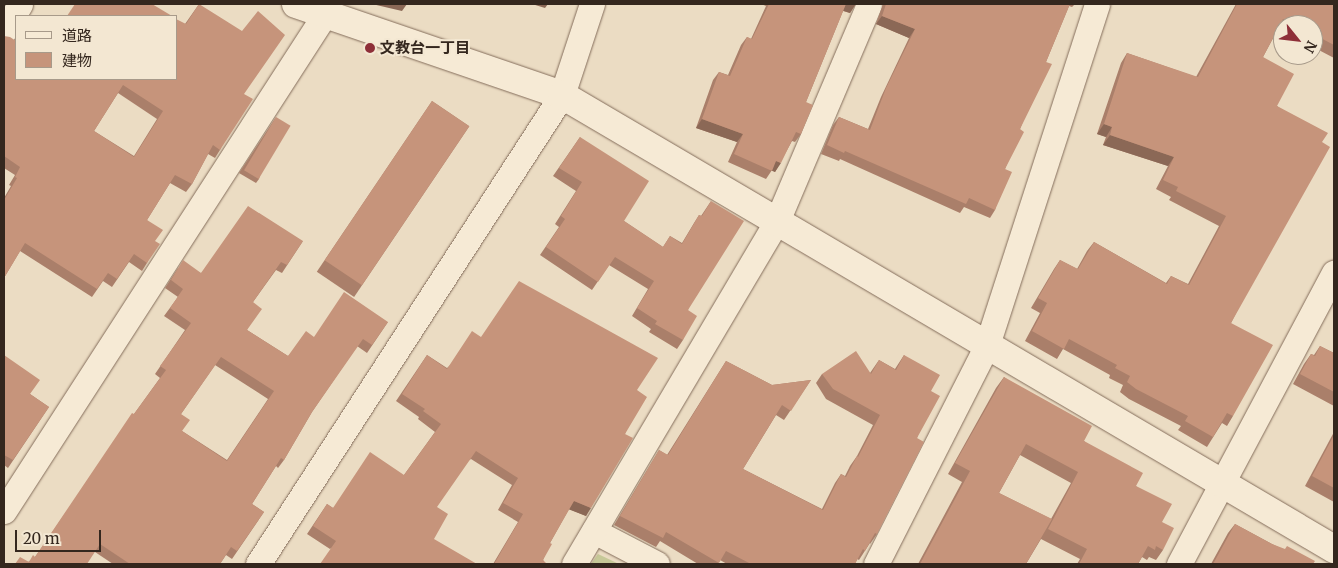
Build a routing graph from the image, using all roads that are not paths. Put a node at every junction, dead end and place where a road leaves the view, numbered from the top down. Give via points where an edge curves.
1 (20, 4) edge
2 (296, 4) edge
3 (592, 4) edge
4 (869, 4) edge
5 (1097, 4) edge
6 (326, 9) edge
7 (4, 31) edge
8 (562, 95) junction
9 (777, 221) junction
10 (1334, 273) edge
11 (987, 345) junction
12 (1222, 483) junction
13 (4, 511) edge
14 (594, 531) junction
15 (1334, 549) edge
16 (258, 564) edge
17 (574, 564) edge
18 (657, 564) edge
19 (876, 564) edge
20 (1179, 564) edge

1 - 7 street
2 - 6 street
3 - 8 street
4 - 9 street
5 - 11 street
6 - 8 street
6 - 13 street
8 - 9 street
8 - 16 street
9 - 11 street
9 - 14 street
10 - 12 street
11 - 12 street
11 - 19 street
12 - 15 street
12 - 20 street
14 - 17 street
14 - 18 street

